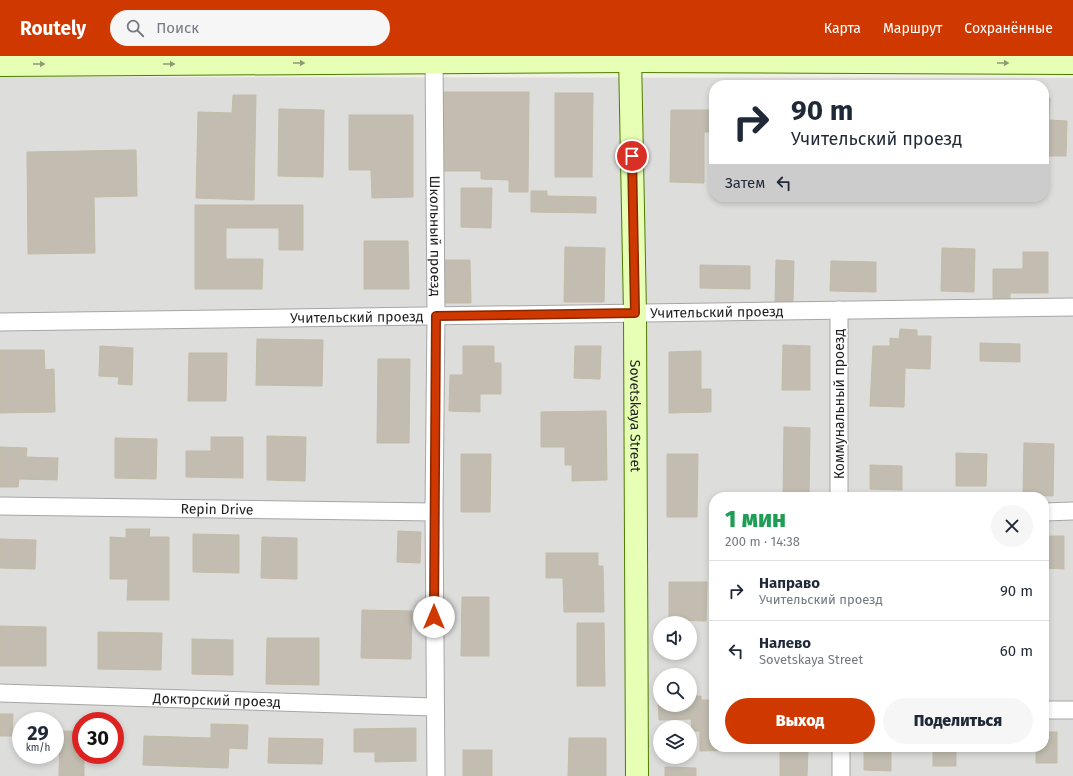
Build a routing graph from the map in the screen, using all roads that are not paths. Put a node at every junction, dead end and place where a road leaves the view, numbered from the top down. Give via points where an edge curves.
1 (630, 58) edge
2 (434, 59) edge
3 (1073, 63) edge
4 (0, 64) edge
5 (1073, 307) edge
6 (839, 310) junction
7 (635, 313) junction
8 (436, 316) junction
9 (0, 322) edge
10 (838, 492) edge
11 (0, 506) edge
12 (1073, 511) edge
13 (434, 512) junction
14 (1049, 512) edge
15 (0, 693) edge
16 (434, 707) junction
17 (1049, 710) edge
18 (1073, 710) edge
19 (841, 752) edge
20 (436, 776) edge
21 (637, 776) edge
22 (841, 776) edge

1 - 2 main road
1 -> 3 main road
1 - 7 main road, Sovetskaya Street
4 -> 2 main road
2 - 8 street, Школьный проезд
5 - 6 street, Учительский проезд
6 - 7 street, Учительский проезд
6 - 10 street, Коммунальный проезд
7 - 8 street, Учительский проезд
7 - 21 main road, Sovetskaya Street
8 - 9 street, Учительский проезд
8 - 13 street, Школьный проезд
11 - 13 street, Repin Drive
12 - 14 street
13 - 16 street, Школьный проезд
15 - 16 street, Докторский проезд
16 - 20 street, Школьный проезд
17 - 18 street
19 - 22 street

